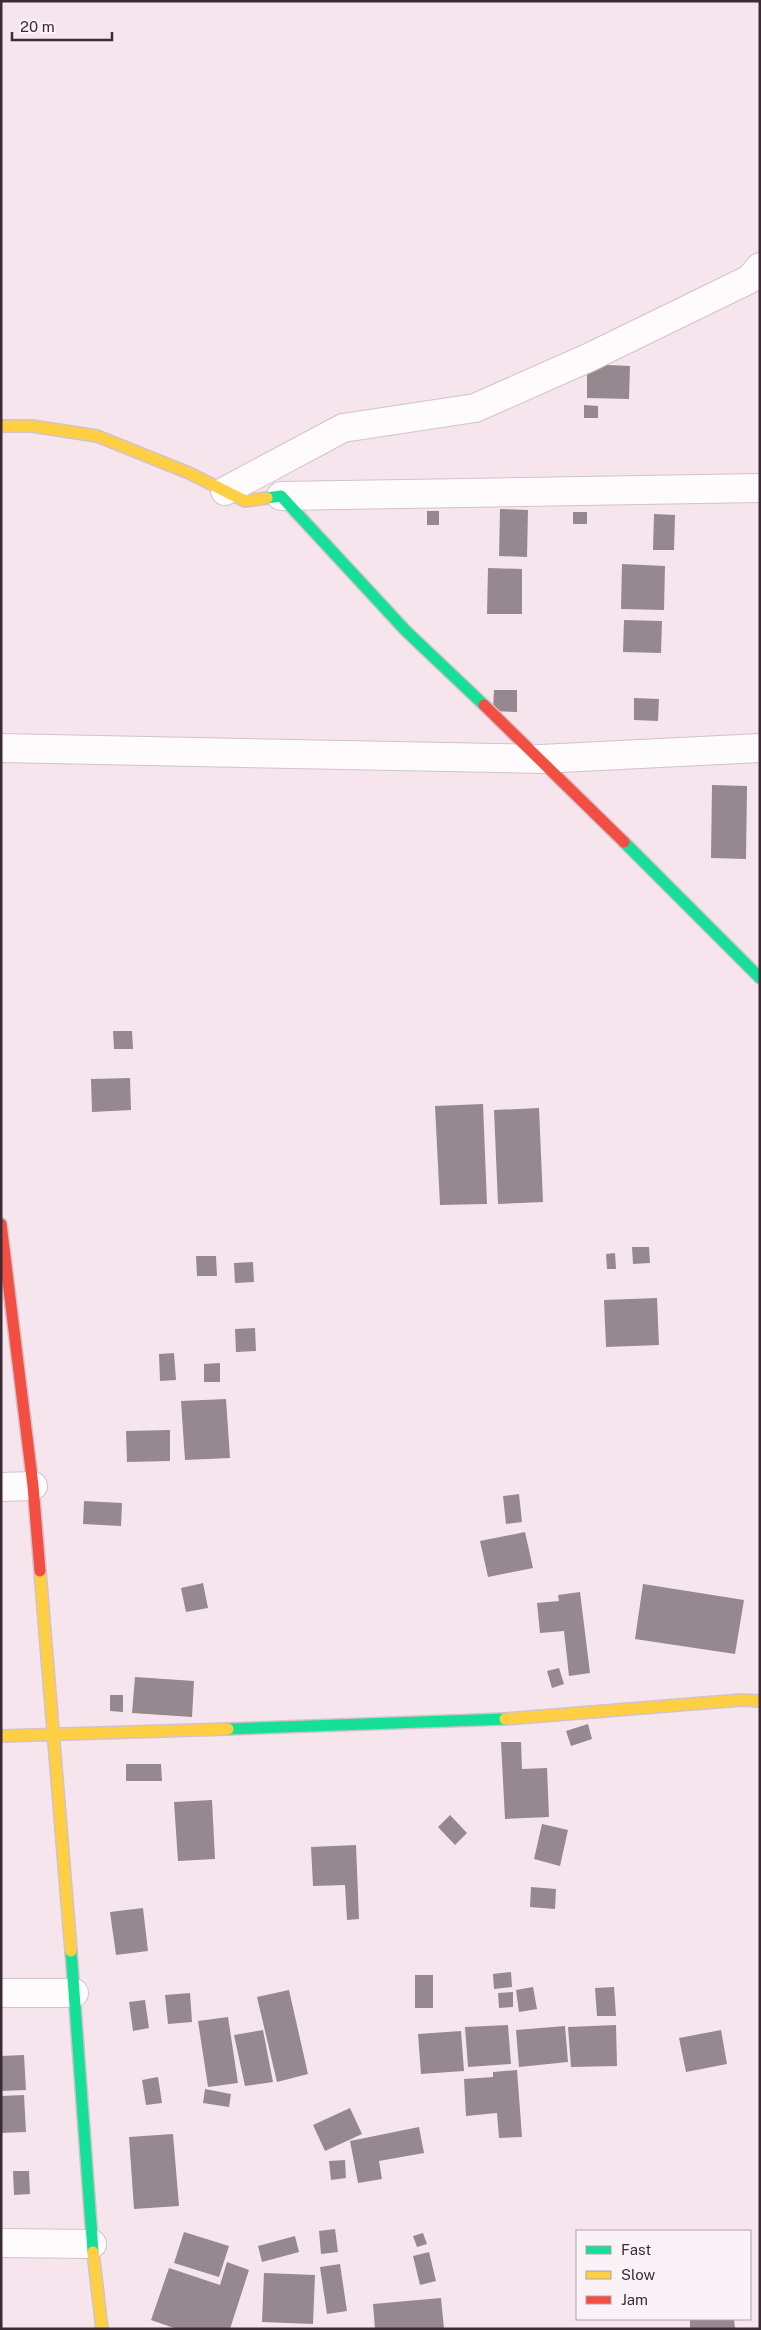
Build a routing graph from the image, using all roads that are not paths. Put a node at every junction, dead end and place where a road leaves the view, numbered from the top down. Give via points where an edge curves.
1 (760, 267) edge
2 (1, 426) edge
3 (760, 488) edge
4 (225, 491) junction
5 (281, 496) junction
6 (1, 748) edge
7 (760, 748) edge
8 (541, 759) junction
9 (760, 978) edge
10 (1, 1224) edge
11 (4, 1267) edge
12 (33, 1486) junction
13 (1, 1487) edge
14 (760, 1701) edge
15 (1, 1736) edge
16 (55, 1736) junction
17 (74, 1993) junction
18 (1, 1994) edge
19 (1, 2243) edge
20 (92, 2244) junction
21 (102, 2329) edge

1 - 4 street via 750,280 475,408 343,428
2 - 4 street via 32,426 97,436 190,473
3 - 5 street
4 - 5 street via 245,501
5 - 8 street via 406,631
6 - 8 street
7 - 8 street
8 - 9 street
10 - 11 street
11 - 12 street
12 - 13 street
12 - 16 street
14 - 16 street via 496,1720
15 - 16 street
16 - 17 street
17 - 18 street
17 - 20 street
19 - 20 street
20 - 21 street

